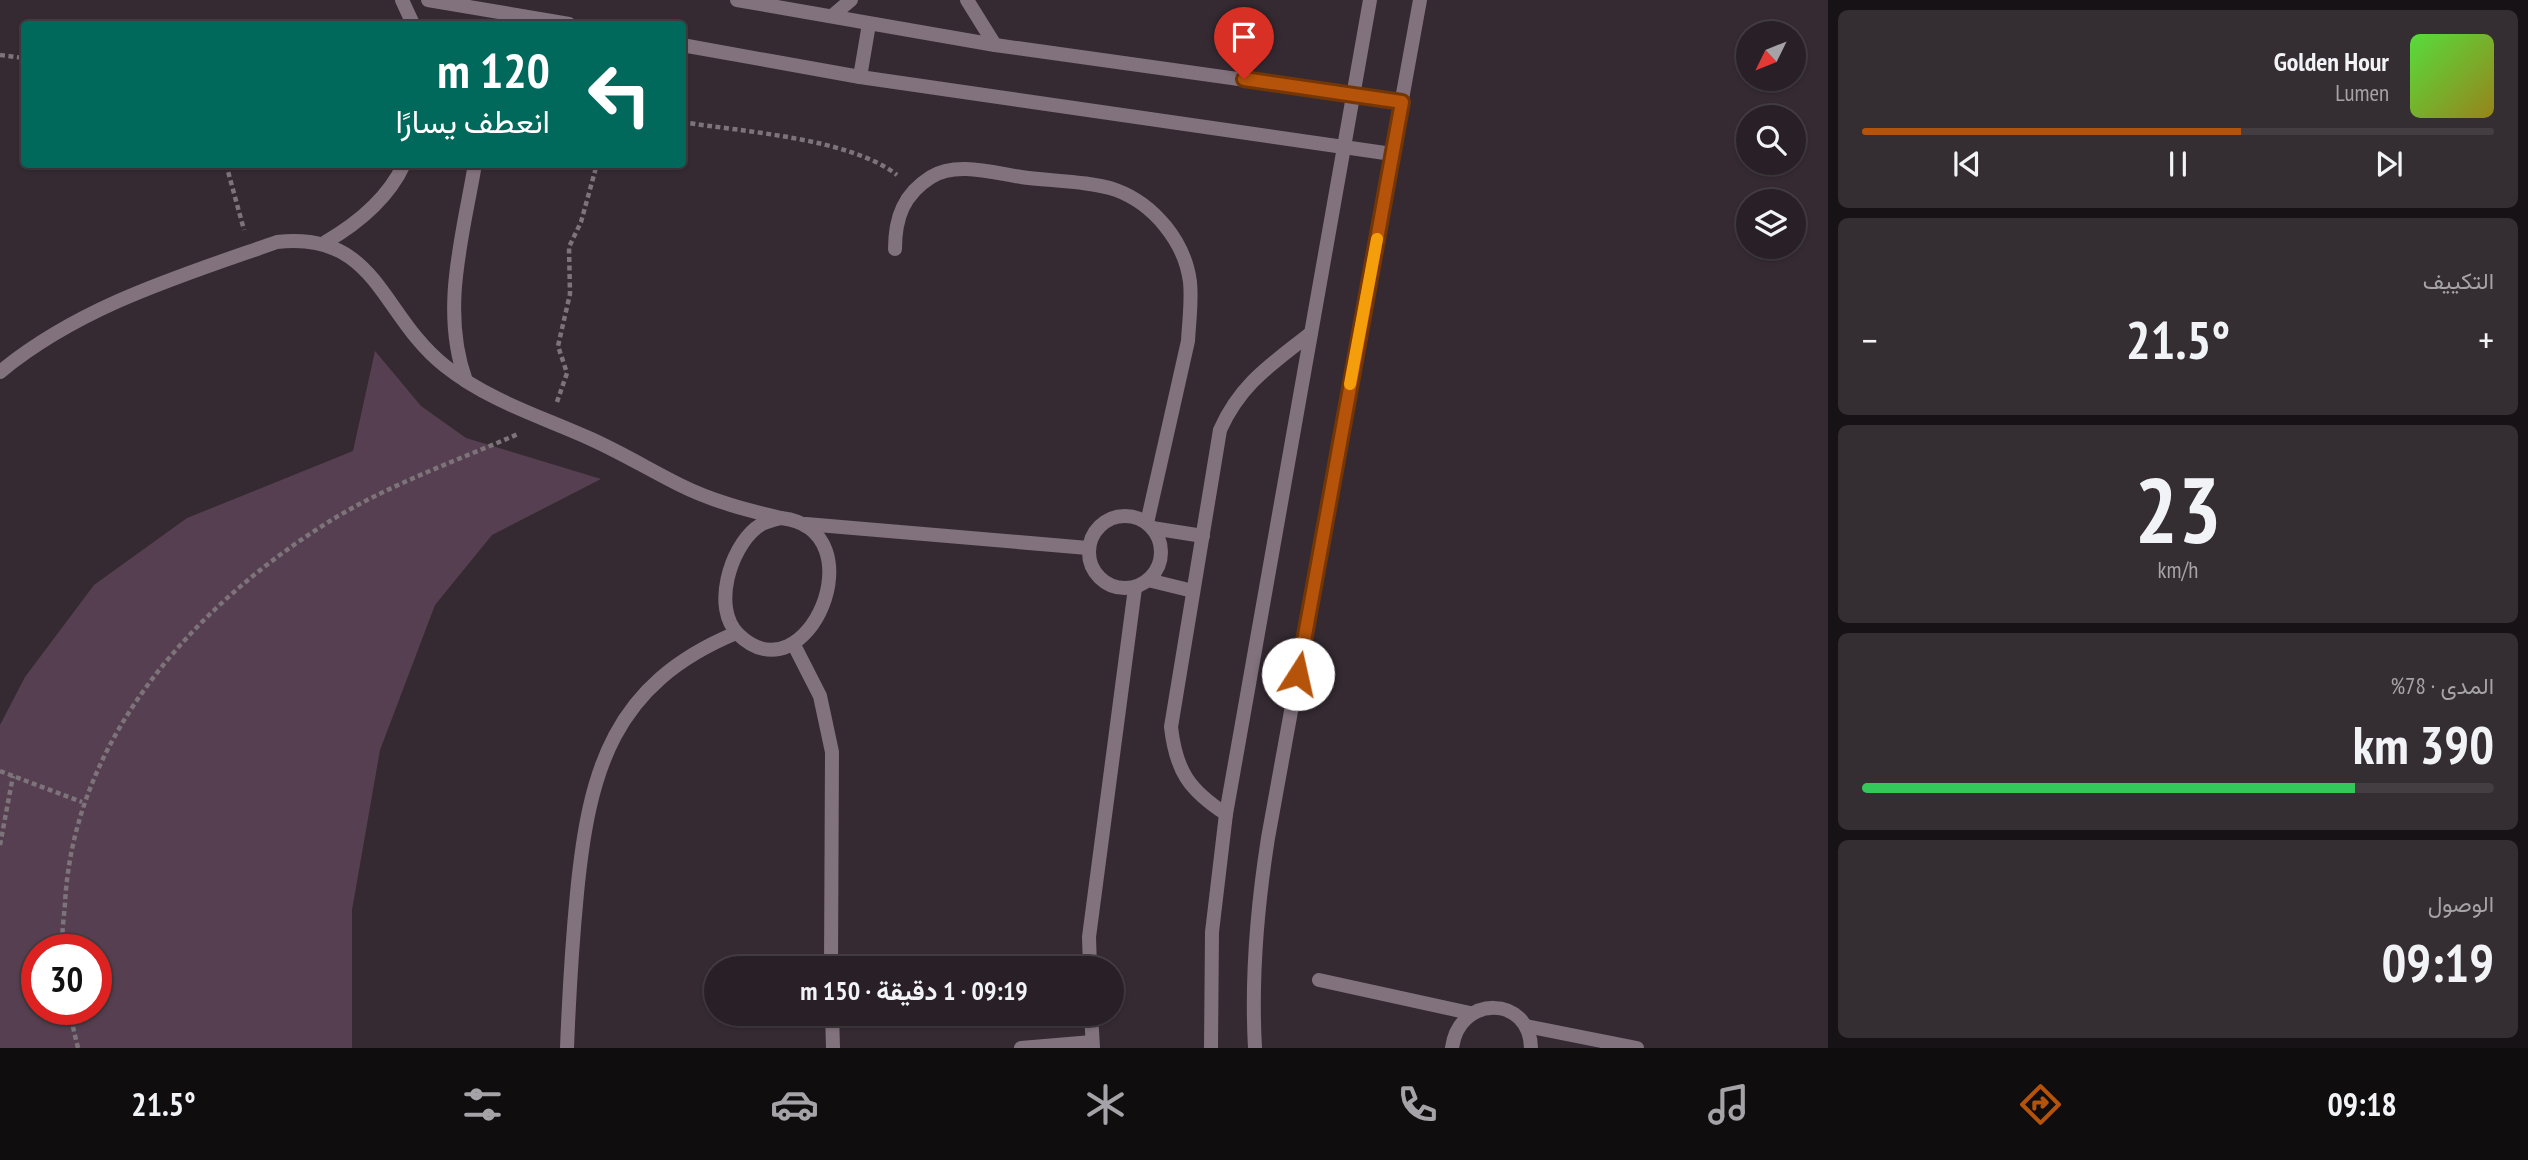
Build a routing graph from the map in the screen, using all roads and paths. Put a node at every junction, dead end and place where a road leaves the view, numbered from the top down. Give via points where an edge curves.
1 (402, 0) edge
2 (428, 0) edge
3 (737, 0) edge
4 (851, 0) edge
5 (967, 0) edge
6 (1370, 0) edge
7 (1420, 0) edge
8 (832, 16) junction
9 (412, 21) edge
10 (529, 21) edge
11 (869, 23) junction
12 (995, 45) junction
13 (686, 46) edge
14 (0, 55) edge
15 (21, 58) edge
16 (860, 77) junction
17 (1354, 94) junction
18 (1402, 102) junction
19 (686, 123) edge
20 (1345, 146) junction
21 (1392, 154) junction
22 (227, 168) edge
23 (401, 168) edge
24 (474, 168) edge
25 (596, 168) edge
26 (912, 191) junction
27 (324, 243) junction
28 (895, 249) dead end
29 (250, 252) junction
30 (1311, 333) junction
31 (0, 372) edge
32 (467, 382) junction
33 (550, 420) junction
34 (781, 518) junction
35 (806, 524) junction
36 (1149, 526) junction
37 (1203, 536) junction
38 (1088, 548) junction
39 (1148, 580) junction
40 (1135, 588) junction
41 (1193, 591) junction
42 (736, 633) junction
43 (793, 645) junction
44 (0, 771) edge
45 (13, 776) junction
46 (82, 803) junction
47 (1226, 814) junction
48 (0, 845) edge
49 (64, 934) edge
50 (831, 956) edge
51 (1090, 956) edge
52 (1319, 980) dead end
53 (1470, 1013) junction
54 (73, 1025) edge
55 (833, 1026) edge
56 (1091, 1026) edge
57 (1526, 1026) junction
58 (1092, 1045) edge
59 (78, 1048) edge
60 (567, 1048) edge
61 (834, 1048) edge
62 (1021, 1048) edge
63 (1211, 1048) edge
64 (1255, 1048) edge
65 (1451, 1048) edge
66 (1531, 1048) edge
67 (1637, 1048) edge

1 - 9 street
2 - 10 street
3 - 8 street
4 - 8 street
5 - 12 street
6 - 17 street
7 - 18 street
8 - 11 street
11 - 12 street
11 - 16 street
12 - 17 street
13 - 16 street
14 - 15 path
16 - 20 street
17 - 18 street
17 - 20 street
18 - 21 street
19 - 26 path via 863,154 882,163
20 - 21 street
20 - 30 street
21 - 64 street via 1262,877 1254,967
22 - 29 path
23 - 27 street via 376,204
24 - 32 street via 453,299 455,341
25 - 33 path via 569,247 570,294 558,346 567,373
26 - 28 street via 895,228
26 - 36 street via 934,175 960,169 1037,179 1115,190 1143,204 1165,225 1181,251 1190,281 1190,312
27 - 29 street via 300,239
27 - 32 street via 352,257 419,341
29 - 31 street via 131,294 73,323
30 - 37 street via 1247,383 1231,405 1220,430
30 - 47 street
32 - 33 street via 493,398
33 - 34 street via 729,506
33 - 46 path via 355,508 268,563 211,613 128,711 102,755
34 - 35 street
34 - 42 street via 756,528 733,564 726,609
35 - 38 street
35 - 43 street via 828,556 827,584 814,625
36 - 37 street
36 - 38 street via 1126,516 1115,517 1097,529
36 - 39 street via 1158,536 1161,555
37 - 41 street
38 - 40 street via 1089,561 1101,580 1123,589
39 - 40 street
39 - 41 street
40 - 51 street
41 - 47 street via 1171,727 1174,754 1185,778 1202,798
42 - 43 street via 769,649
42 - 60 street via 690,655 650,688 618,728 596,774 580,862
43 - 50 street via 820,696 832,752
44 - 45 path
45 - 46 path
45 - 48 path
46 - 49 path via 66,874
47 - 63 street via 1212,932
52 - 53 street
53 - 57 street via 1494,1007 1518,1017
53 - 65 street via 1453,1035
54 - 59 path
55 - 61 street
56 - 58 street
57 - 66 street
57 - 67 street
58 - 62 street

